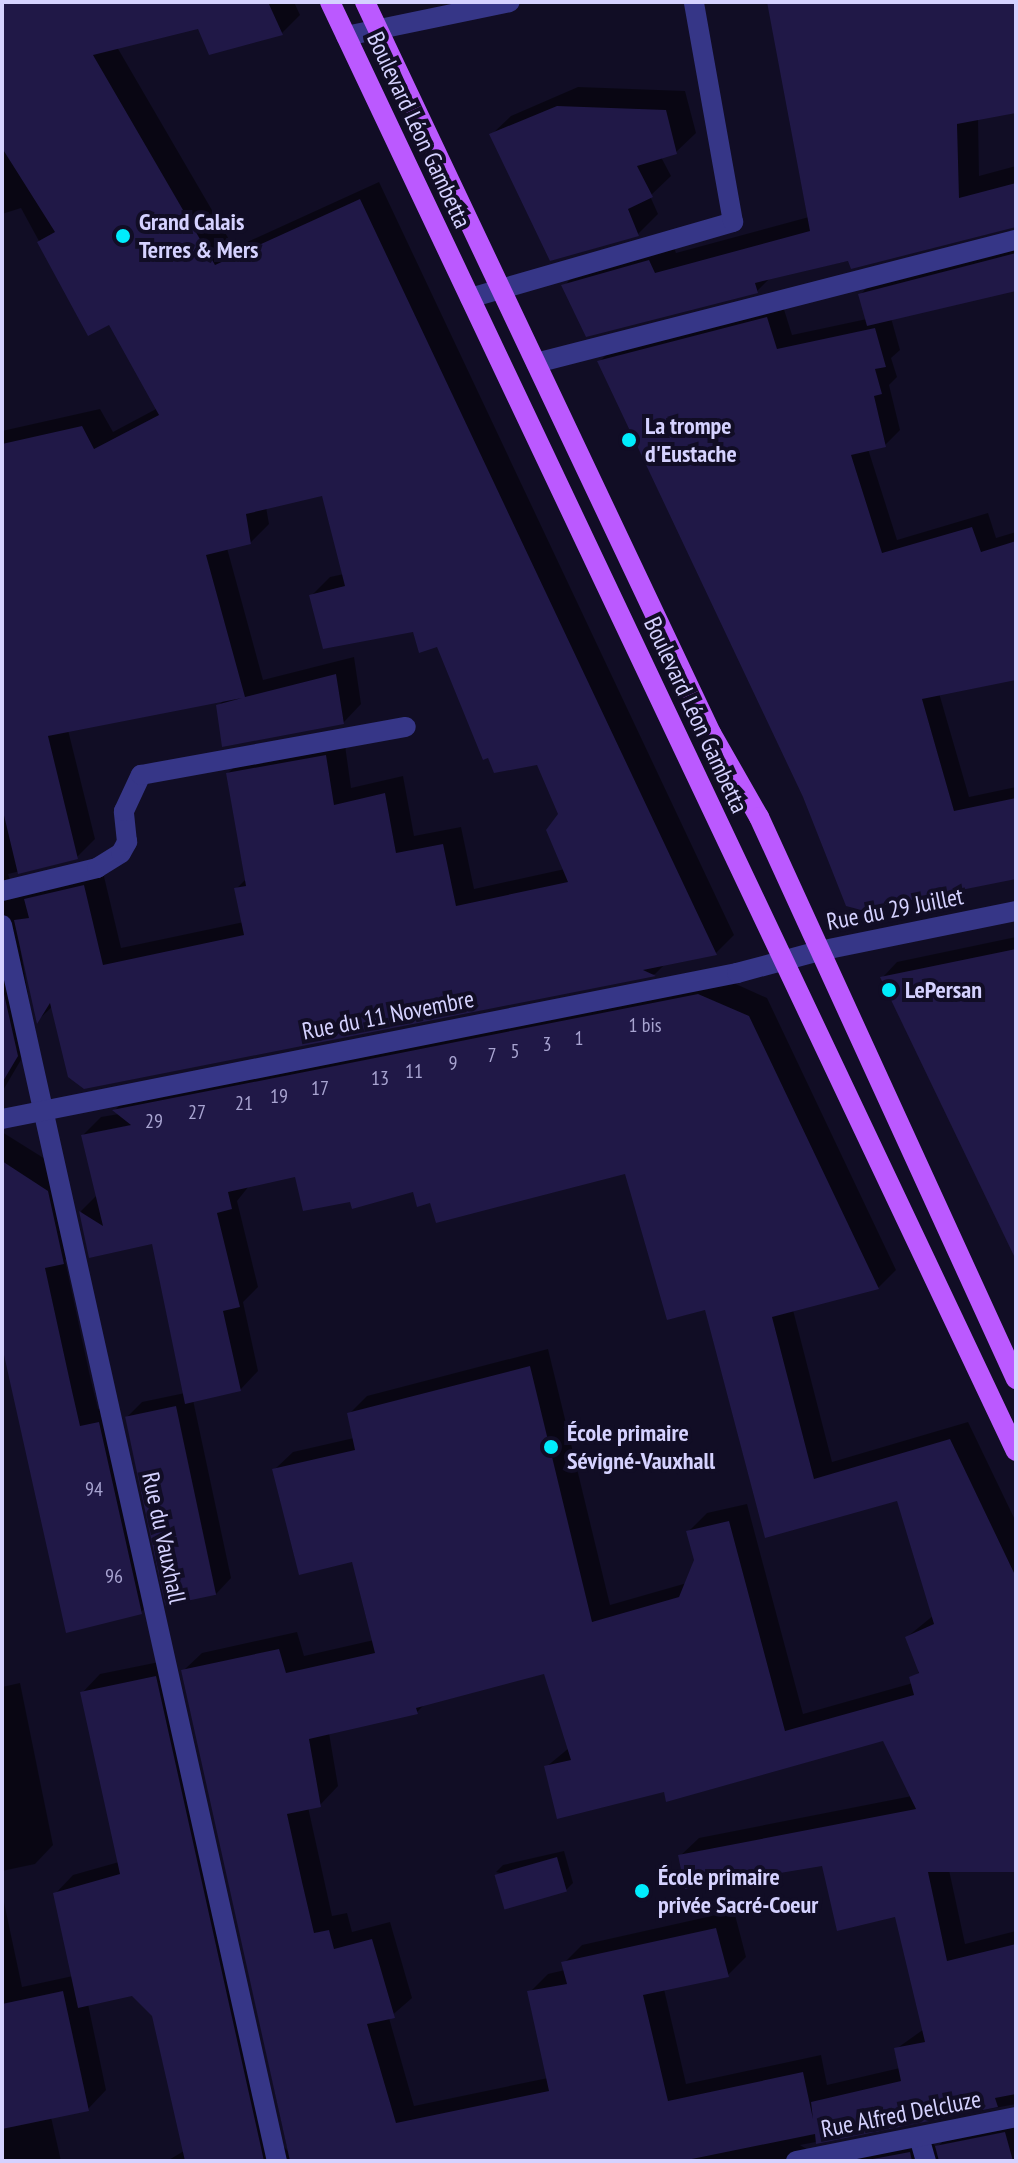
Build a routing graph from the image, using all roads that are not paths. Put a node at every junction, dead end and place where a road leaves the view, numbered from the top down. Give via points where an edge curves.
1 (330, 2) edge
2 (365, 2) edge
3 (510, 2) edge
4 (694, 2) edge
5 (378, 29) junction
6 (346, 36) junction
7 (1016, 240) edge
8 (501, 288) junction
9 (470, 298) junction
10 (536, 363) junction
11 (406, 727) dead end
12 (2, 891) edge
13 (1016, 911) edge
14 (2, 925) edge
15 (819, 951) junction
16 (785, 963) junction
17 (46, 1109) junction
18 (2, 1119) edge
19 (1016, 1379) edge
20 (1016, 1451) edge
21 (1016, 2117) edge
22 (919, 2137) junction
23 (277, 2161) edge
24 (796, 2161) edge
25 (926, 2161) edge

1 - 6 main road, Boulevard Léon Gambetta
2 - 5 main road, Boulevard Léon Gambetta
3 - 5 street
4 - 8 street via 733,222
5 - 6 street
5 - 8 main road, Boulevard Léon Gambetta
6 - 9 main road, Boulevard Léon Gambetta
7 - 10 street
8 - 9 street
8 - 10 main road, Boulevard Léon Gambetta
9 - 16 main road, Boulevard Léon Gambetta
10 - 15 main road, Boulevard Léon Gambetta via 711,733 759,817
11 - 12 street via 141,775 124,811 127,842 121,853 97,868
13 - 15 street, Rue du 29 Juillet
14 - 17 street, Rue du Vauxhall
15 - 16 street, Rue du 29 Juillet
15 - 19 main road, Boulevard Léon Gambetta
16 - 17 street, Rue du 11 Novembre
16 - 20 main road, Boulevard Léon Gambetta
17 - 18 street, Rue du 11 Novembre
17 - 23 street, Rue du Vauxhall
21 - 22 street, Rue Alfred Delcluze
22 - 24 street, Rue Alfred Delcluze
22 - 25 street

